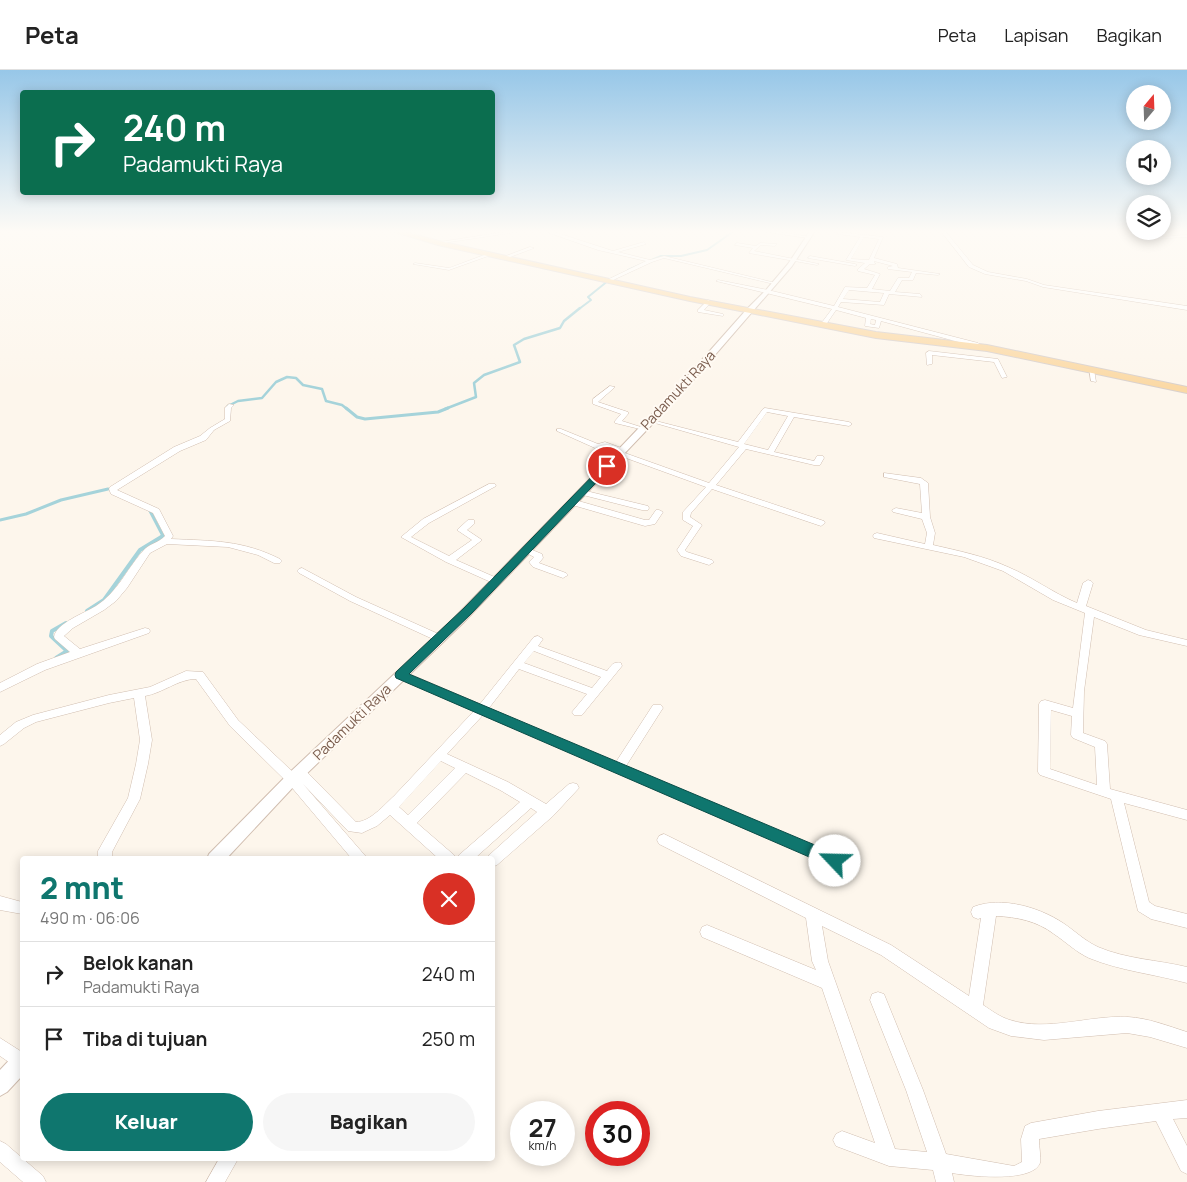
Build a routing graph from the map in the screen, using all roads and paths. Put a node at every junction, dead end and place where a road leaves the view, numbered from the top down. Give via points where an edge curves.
1 (624, 283) edge
2 (727, 283) edge
3 (769, 283) edge
4 (873, 283) edge
5 (897, 283) edge
6 (1035, 283) edge
7 (774, 284) joint
8 (869, 290) junction
9 (768, 291) junction
10 (890, 292) junction
11 (920, 296) dead end
12 (840, 300) junction
13 (708, 302) junction
14 (835, 308) junction
15 (1187, 308) edge
16 (749, 310) junction
17 (721, 315) dead end
18 (823, 325) junction
19 (955, 344) junction
20 (979, 347) junction
21 (958, 356) junction
22 (929, 364) dead end
23 (1091, 369) junction
24 (1004, 378) dead end
25 (1094, 381) dead end
26 (612, 386) dead end
27 (1187, 390) edge
28 (231, 405) dead end
29 (792, 415) junction
30 (646, 424) junction
31 (849, 424) dead end
32 (559, 430) dead end
33 (742, 446) junction
34 (621, 452) junction
35 (770, 453) junction
36 (820, 458) dead end
37 (887, 474) dead end
38 (492, 486) dead end
39 (711, 486) junction
40 (582, 492) junction
41 (572, 502) junction
42 (645, 508) dead end
43 (896, 510) dead end
44 (659, 512) dead end
45 (926, 517) junction
46 (471, 522) dead end
47 (821, 523) dead end
48 (877, 536) dead end
49 (165, 541) junction
50 (929, 546) junction
51 (526, 550) junction
52 (449, 560) junction
53 (277, 561) dead end
54 (710, 562) dead end
55 (302, 571) dead end
56 (563, 576) dead end
57 (496, 581) junction
58 (1088, 583) dead end
59 (1085, 609) junction
60 (145, 631) dead end
61 (439, 638) junction
62 (1187, 643) edge
63 (78, 653) junction
64 (518, 664) junction
65 (617, 666) dead end
66 (401, 675) junction
67 (609, 676) junction
68 (0, 688) edge
69 (594, 693) junction
70 (139, 694) junction
71 (657, 708) dead end
72 (481, 710) junction
73 (578, 712) dead end
74 (1077, 713) junction
75 (3, 736) edge
76 (439, 755) junction
77 (464, 767) junction
78 (620, 768) junction
79 (296, 776) junction
80 (573, 788) dead end
81 (1110, 794) junction
82 (530, 801) junction
83 (391, 808) junction
84 (548, 812) junction
85 (1187, 815) edge
86 (408, 822) junction
87 (664, 840) dead end
88 (105, 856) edge
89 (217, 856) edge
90 (358, 856) edge
91 (446, 856) edge
92 (467, 856) edge
93 (495, 858) edge
94 (835, 861) dead end
95 (0, 903) edge
96 (20, 908) edge
97 (814, 914) junction
98 (1187, 921) edge
99 (707, 932) dead end
100 (1187, 975) edge
101 (829, 983) junction
102 (878, 1000) dead end
103 (975, 1008) junction
104 (1187, 1040) edge
105 (0, 1046) edge
106 (20, 1060) edge
107 (20, 1063) edge
108 (0, 1085) edge
109 (1187, 1109) edge
110 (1161, 1113) junction
111 (842, 1140) dead end
112 (0, 1150) edge
113 (889, 1157) junction
114 (228, 1161) edge
115 (940, 1162) junction
116 (1187, 1165) edge
117 (37, 1182) edge
118 (215, 1182) edge
119 (945, 1182) edge

1 - 13 main road
2 - 9 street
3 - 7 street
4 - 8 street
5 - 10 street
6 - 15 street
7 - 9 street, Padamukti Raya
8 - 10 street
8 - 12 street via 847,288
9 - 14 street
9 - 16 street, Padamukti Raya
10 - 11 street
10 - 12 street via 884,306
12 - 14 street
13 - 16 main road
13 - 17 street via 700,311
14 - 18 street
14 - 20 street
16 - 18 main road
16 - 30 street, Padamukti Raya
18 - 19 main road
19 - 20 main road
19 - 21 street
20 - 23 main road
21 - 22 street via 929,353
21 - 24 street via 997,360
23 - 25 street
23 - 27 main road
26 - 30 street via 595,403 626,413 617,422
28 - 49 street via 228,420 204,438 177,449 113,489 156,511 169,536
29 - 31 street
29 - 33 street via 763,411
29 - 35 street
30 - 33 street
30 - 34 street, Padamukti Raya
32 - 34 street
33 - 35 street
33 - 39 street
34 - 39 street
34 - 40 street, Padamukti Raya
35 - 36 street via 817,463
37 - 45 street via 924,483
38 - 52 street via 426,521 405,537
39 - 47 street
39 - 54 street via 687,512 686,518 698,525 681,550 684,554
40 - 41 street, Padamukti Raya
40 - 42 street
41 - 44 street via 645,523 652,522
41 - 51 street, Padamukti Raya
43 - 45 street
45 - 50 street via 931,533
46 - 52 street via 461,530 478,540
48 - 50 street
49 - 53 street via 232,544
49 - 63 street via 147,551 113,598 61,632 60,637
50 - 59 street via 997,566 1042,591
51 - 56 street via 538,556 534,562 536,565
51 - 57 street, Padamukti Raya
52 - 57 street
55 - 61 street via 353,600
57 - 61 street, Padamukti Raya
58 - 59 street
59 - 62 street via 1143,633
59 - 74 street
60 - 63 street
61 - 66 street, Padamukti Raya
63 - 68 street
64 - 67 street via 535,643
64 - 69 street
64 - 72 street
65 - 67 street
66 - 72 street
66 - 79 street, Padamukti Raya
67 - 69 street
69 - 73 street
70 - 75 street via 33,719
70 - 79 street via 186,675 199,674 234,723
70 - 88 street via 146,740 142,764 134,799
71 - 78 street
72 - 76 street
72 - 78 street
74 - 81 street via 1077,734 1101,744
74 - 81 street via 1045,704 1044,772
76 - 77 street
76 - 83 street
77 - 82 street
77 - 86 street
78 - 94 street
79 - 83 street via 356,829 365,828
79 - 89 street, Padamukti Raya
79 - 90 street
80 - 84 street
81 - 85 street
81 - 98 street via 1142,906 1151,912
82 - 84 street
82 - 92 street
83 - 86 street
84 - 93 street
86 - 91 street
87 - 97 street
95 - 96 street
97 - 101 street via 820,961
97 - 103 street via 886,950
99 - 101 street
100 - 103 street via 1100,955 1076,943 1045,920 1007,910 984,910
101 - 113 street
102 - 115 street
103 - 104 street via 995,1022 1022,1031 1130,1025
105 - 106 street
107 - 108 street
109 - 110 street
110 - 115 street via 1031,1132 1031,1163 1024,1173 1014,1175
110 - 116 street
111 - 113 street
112 - 117 street
113 - 115 street
114 - 118 street
115 - 119 street

